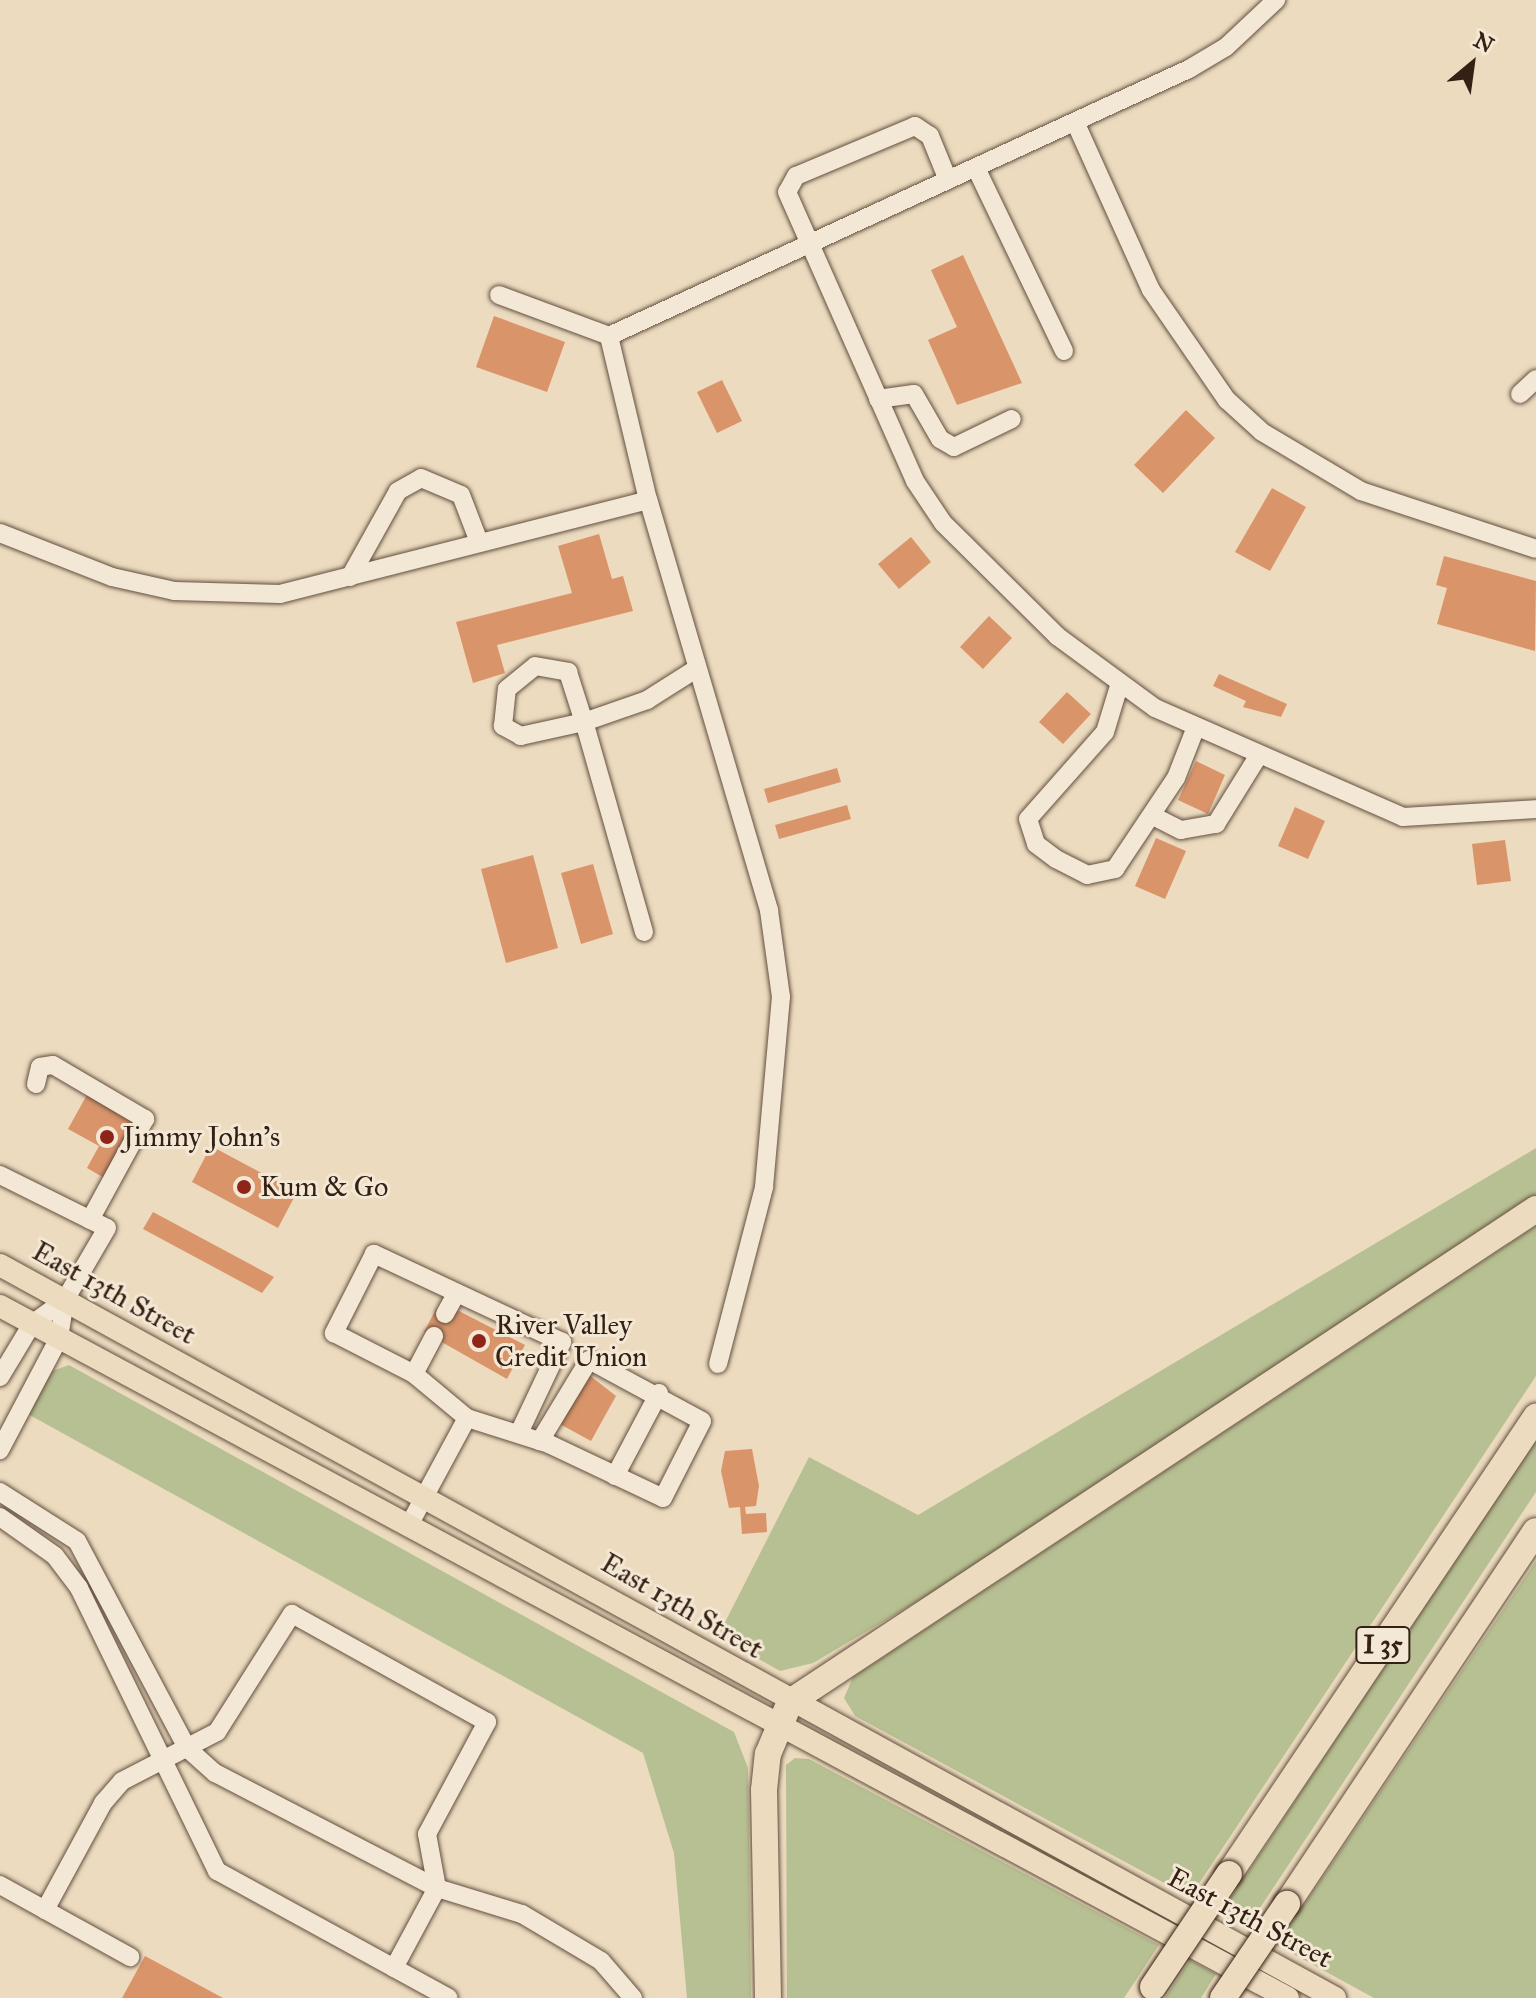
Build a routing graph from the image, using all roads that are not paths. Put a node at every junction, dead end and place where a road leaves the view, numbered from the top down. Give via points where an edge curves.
1 (1276, 0) edge
2 (1076, 124) junction
3 (976, 168) junction
4 (948, 180) junction
5 (807, 243) junction
6 (499, 295) dead end
7 (609, 336) junction
8 (1064, 351) dead end
9 (1536, 379) edge
10 (1520, 394) dead end
11 (878, 399) junction
12 (1012, 419) dead end
13 (648, 500) junction
14 (0, 533) edge
15 (479, 542) junction
16 (1536, 549) edge
17 (350, 577) junction
18 (696, 669) junction
19 (1119, 686) junction
20 (584, 722) junction
21 (1196, 727) junction
22 (1259, 755) junction
23 (1536, 809) edge
24 (1153, 816) junction
25 (644, 932) dead end
26 (36, 1084) dead end
27 (0, 1175) edge
28 (1536, 1209) edge
29 (90, 1220) junction
30 (0, 1265) edge
31 (456, 1294) junction
32 (65, 1300) junction
33 (0, 1306) edge
34 (445, 1314) dead end
35 (32, 1324) junction
36 (434, 1336) dead end
37 (59, 1338) junction
38 (718, 1364) dead end
39 (2, 1370) edge
40 (414, 1374) junction
41 (659, 1393) junction
42 (1536, 1417) edge
43 (467, 1418) junction
44 (519, 1433) junction
45 (540, 1441) junction
46 (0, 1450) edge
47 (615, 1476) junction
48 (0, 1492) edge
49 (425, 1497) junction
50 (0, 1517) edge
51 (408, 1527) junction
52 (1536, 1531) edge
53 (784, 1712) junction
54 (187, 1748) junction
55 (160, 1762) junction
56 (0, 1885) edge
57 (437, 1888) junction
58 (45, 1910) junction
59 (130, 1957) dead end
60 (394, 1968) junction
61 (1149, 1993) edge
62 (626, 1995) edge
63 (449, 1998) edge
64 (768, 1998) edge
65 (1223, 1998) edge
66 (1288, 1998) edge
67 (1335, 1998) edge

1 - 2 lane via 1226,47
2 - 3 lane
2 - 16 lane via 1151,290 1227,400 1262,432 1361,491
3 - 4 lane
3 - 8 lane
4 - 5 lane
4 - 5 lane via 930,136 915,126 796,176 787,192
5 - 7 lane
5 - 11 lane
6 - 7 lane
7 - 13 lane
9 - 10 lane
11 - 12 lane via 914,394 940,439 954,447
11 - 19 lane via 943,523
13 - 15 lane
13 - 18 lane
14 - 17 lane via 112,577 174,591 280,594
15 - 17 lane
15 - 17 lane via 461,495 421,478 398,491
18 - 20 lane via 647,700
18 - 38 lane via 769,910 781,997 764,1187
19 - 21 lane
19 - 24 lane via 1115,717 1035,806 1029,832 1056,859 1103,875
20 - 20 lane via 521,736 503,726 501,703 535,666 558,667 573,679
20 - 25 lane
21 - 22 lane
21 - 24 lane
22 - 23 lane via 1403,817
22 - 24 lane via 1216,824 1181,830
26 - 29 lane via 40,1067 53,1065 145,1119
27 - 29 lane
28 - 53 highway
29 - 32 lane via 107,1228
30 - 32 main road, East 13th Street
31 - 34 lane
31 - 40 lane via 374,1254 338,1317 332,1329 337,1336
31 - 44 lane via 490,1302 564,1345
32 - 35 lane
32 - 37 lane
32 - 49 main road, East 13th Street
33 - 35 main road, East 13th Street
35 - 37 main road, East 13th Street
35 - 39 lane
36 - 40 lane
37 - 46 lane
37 - 51 main road, East 13th Street
40 - 43 lane
41 - 45 lane via 589,1360
41 - 47 lane
41 - 47 lane via 694,1414 702,1429 670,1490 654,1498
42 - 61 highway, I 35, bridge
43 - 44 lane
43 - 49 lane
44 - 45 lane
45 - 47 lane
48 - 54 lane via 58,1525 98,1570
49 - 51 lane
49 - 53 main road, East 13th Street
50 - 55 lane via 55,1556 79,1588
51 - 53 main road, East 13th Street
52 - 65 highway, I 35, bridge
53 - 64 highway via 764,1790
53 - 66 main road, East 13th Street
53 - 67 main road, East 13th Street
54 - 55 lane
54 - 57 lane via 215,1773
54 - 57 lane via 232,1717 292,1614 485,1719 427,1834
55 - 58 lane via 122,1781 103,1803
55 - 60 lane via 217,1871
56 - 58 lane
57 - 60 lane
57 - 62 lane via 522,1914 601,1961
58 - 59 lane
60 - 63 lane

